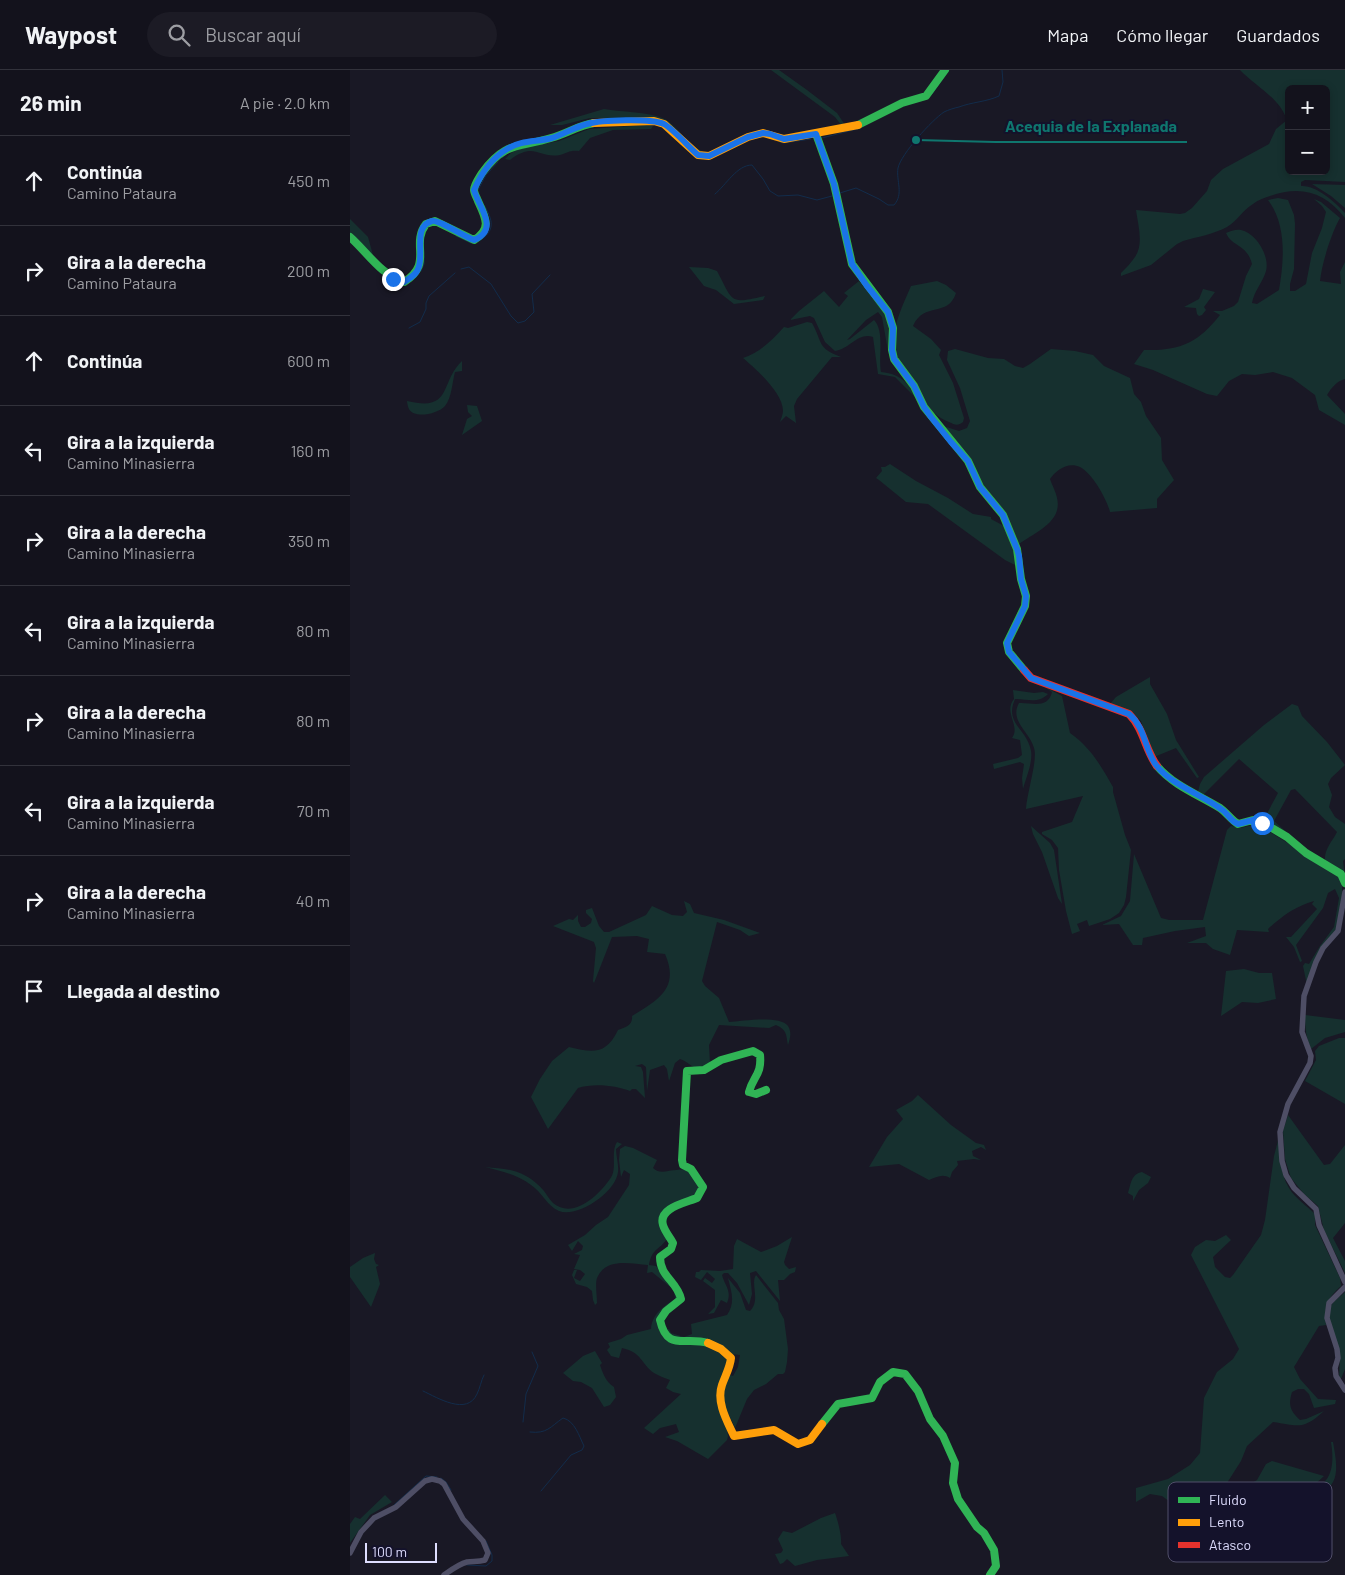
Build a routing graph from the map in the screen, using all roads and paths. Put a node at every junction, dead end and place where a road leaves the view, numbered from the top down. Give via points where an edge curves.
1 (945, 70) edge
2 (816, 134) junction
3 (350, 237) edge
4 (1345, 883) edge
5 (1345, 892) edge
6 (766, 1090) dead end
7 (1345, 1282) edge
8 (1345, 1287) edge
9 (1345, 1390) edge
10 (350, 1554) edge
11 (444, 1575) edge
12 (990, 1575) edge

1 - 2 street via 926,96 902,103 857,125
2 - 3 street via 784,139 763,133 704,156 698,155 664,124 654,121 586,124 551,138 506,149 486,168 474,190 486,219 484,234 474,240 465,238 437,220 430,221 422,228 420,236 418,270 404,282 393,279
2 - 4 street via 834,184 852,264 888,312 893,328 894,359 931,417 968,461 986,497 1003,515 1019,556 1025,606 1007,643 1009,652 1031,678 1129,714 1136,719 1150,756 1163,773 1220,808 1232,822 1238,824 1253,820 1287,837 1341,874
5 - 7 street via 1338,931 1323,948 1304,996 1302,1032 1311,1056 1310,1063 1288,1104 1280,1132 1286,1175 1294,1188 1316,1209 1319,1225
6 - 12 street via 756,1094 749,1092 761,1066 760,1055 753,1050 721,1060 704,1070 687,1071 682,1160 703,1187 697,1198 670,1208 663,1217 673,1243 671,1249 660,1257 659,1265 681,1292 681,1299 666,1311 660,1320 661,1326 670,1339 701,1341 724,1350 731,1358 730,1369 721,1387 722,1404 734,1436 774,1430 798,1444 810,1440 838,1404 872,1398 880,1382 893,1372 905,1374 918,1391 956,1463 953,1483 958,1499 994,1550 996,1566
8 - 9 street via 1329,1303 1327,1318 1337,1349 1336,1376
10 - 11 street via 361,1532 374,1518 396,1507 425,1481 436,1480 444,1484 463,1519 483,1541 488,1553 484,1560 467,1562

